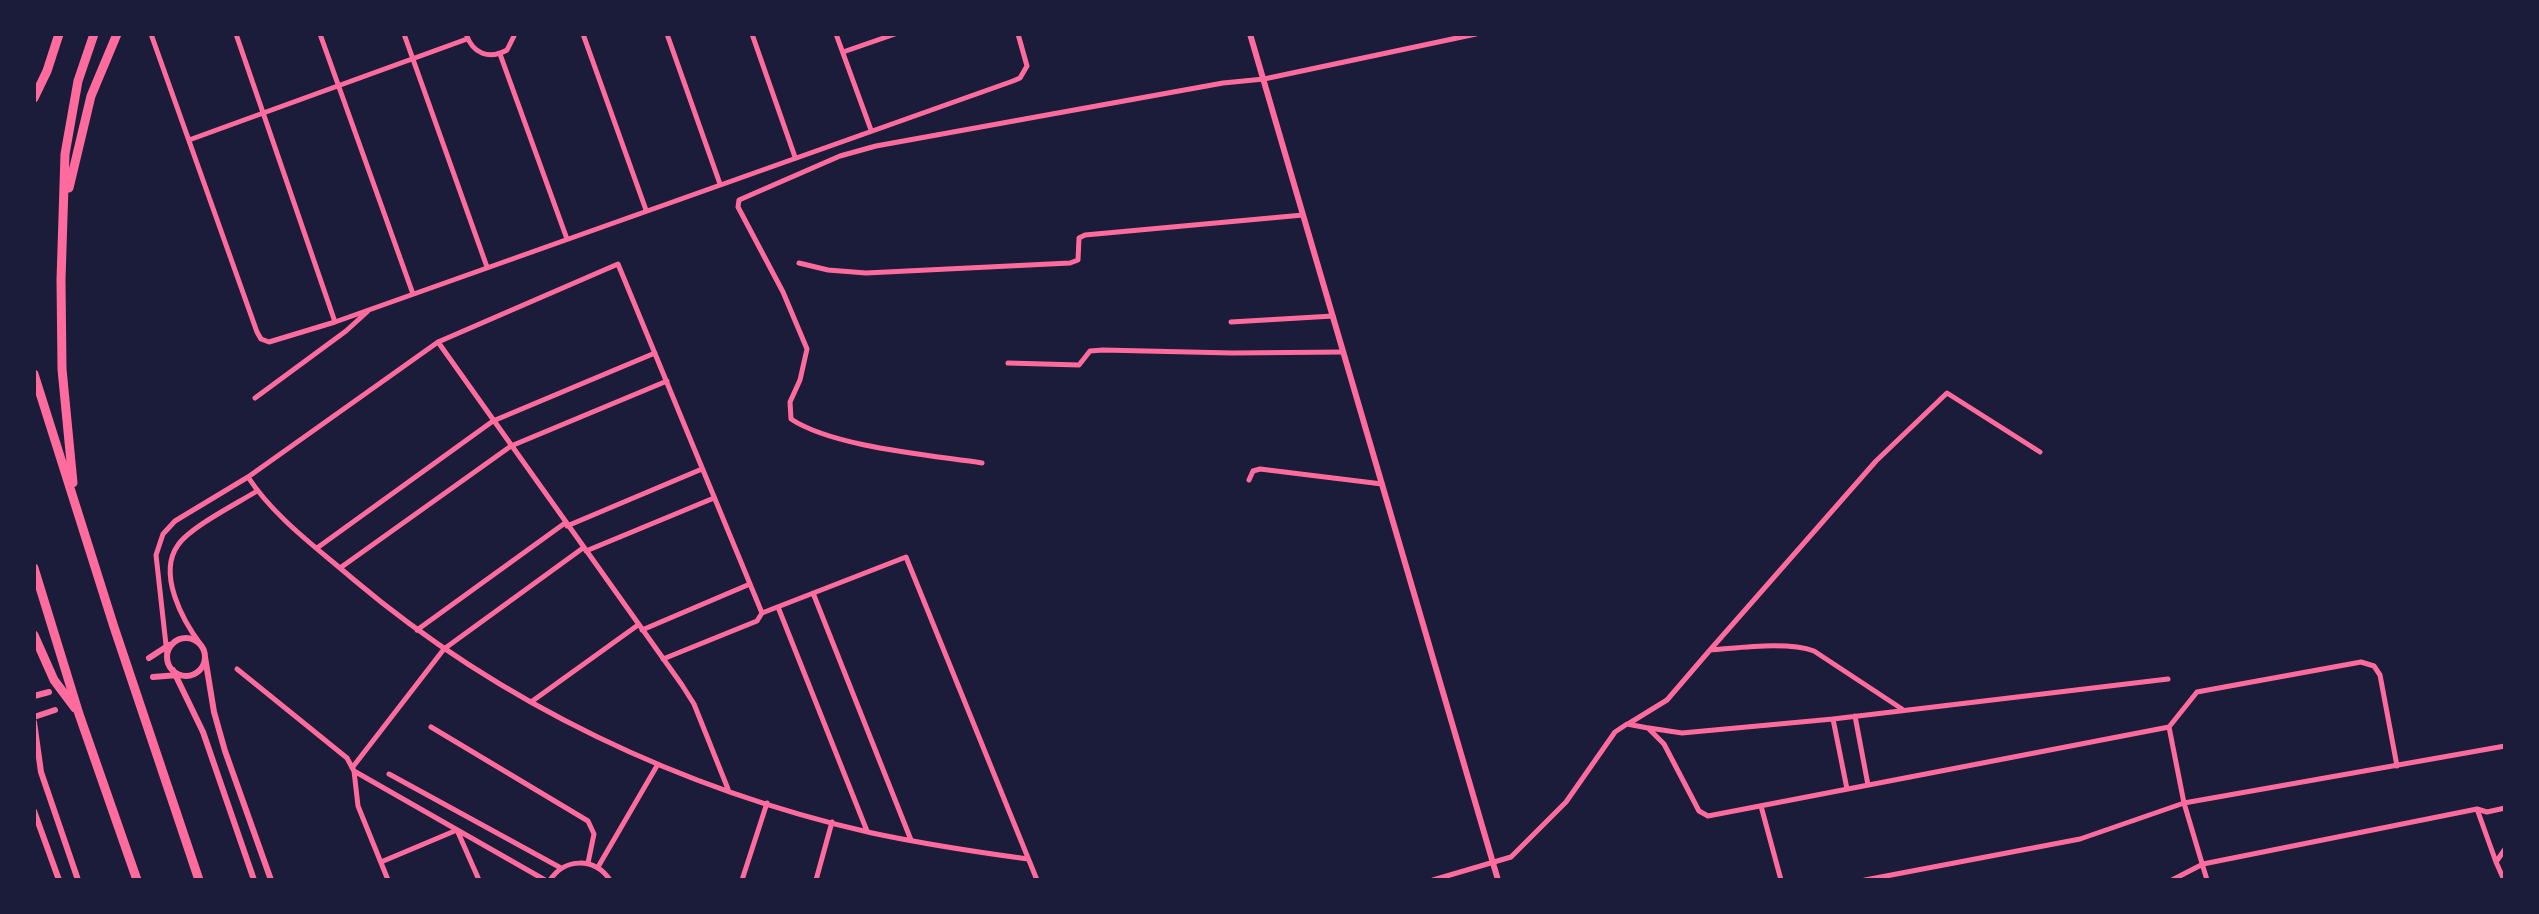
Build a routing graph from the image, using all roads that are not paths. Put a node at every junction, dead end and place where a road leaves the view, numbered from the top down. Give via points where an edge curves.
1 (59, 34) edge
2 (94, 34) edge
3 (117, 34) edge
4 (151, 34) edge
5 (236, 34) edge
6 (320, 34) edge
7 (404, 34) edge
8 (515, 34) edge
9 (583, 34) edge
10 (667, 34) edge
11 (752, 34) edge
12 (836, 34) edge
13 (895, 34) edge
14 (1018, 34) edge
15 (1250, 34) edge
16 (1476, 34) edge
17 (467, 37) edge
18 (843, 52) junction
19 (500, 54) junction
20 (412, 59) junction
21 (1264, 79) junction
22 (338, 86) junction
23 (34, 98) edge
24 (264, 112) junction
25 (871, 130) junction
26 (189, 140) junction
27 (795, 157) junction
28 (720, 184) junction
29 (65, 203) junction
30 (646, 210) junction
31 (1303, 215) junction
32 (567, 239) junction
33 (799, 263) dead end
34 (487, 267) junction
35 (413, 294) junction
36 (378, 306) junction
37 (1333, 316) junction
38 (335, 322) junction
39 (1231, 322) dead end
40 (438, 342) junction
41 (1343, 352) junction
42 (655, 353) junction
43 (1008, 363) dead end
44 (34, 374) edge
45 (667, 381) junction
46 (255, 398) dead end
47 (493, 421) junction
48 (511, 446) junction
49 (2040, 452) dead end
50 (982, 463) dead end
51 (702, 469) junction
52 (248, 477) junction
53 (1249, 480) dead end
54 (1382, 484) junction
55 (257, 491) junction
56 (714, 498) junction
57 (75, 502) junction
58 (566, 524) junction
59 (317, 548) junction
60 (584, 550) junction
61 (34, 568) edge
62 (340, 568) junction
63 (750, 584) junction
64 (813, 593) junction
65 (778, 607) junction
66 (762, 613) junction
67 (640, 627) junction
68 (417, 630) junction
69 (34, 635) edge
70 (201, 645) junction
71 (169, 648) junction
72 (444, 649) junction
73 (1710, 650) junction
74 (205, 657) junction
75 (149, 658) dead end
76 (663, 659) junction
77 (237, 669) dead end
78 (177, 673) junction
79 (153, 677) dead end
80 (2168, 679) dead end
81 (49, 692) dead end
82 (34, 696) edge
83 (531, 702) junction
84 (55, 710) dead end
85 (1903, 710) junction
86 (79, 714) junction
87 (1855, 716) junction
88 (34, 719) edge
89 (1833, 719) junction
90 (1627, 724) junction
91 (431, 727) dead end
92 (2169, 727) junction
93 (1648, 728) junction
94 (2505, 746) edge
95 (658, 764) junction
96 (2397, 766) junction
97 (353, 770) junction
98 (389, 774) dead end
99 (1868, 785) junction
100 (1847, 789) junction
101 (729, 790) junction
102 (767, 803) junction
103 (2184, 803) junction
104 (1761, 806) junction
105 (2505, 808) edge
106 (2477, 809) junction
107 (34, 811) edge
108 (832, 822) junction
109 (457, 830) junction
110 (867, 831) junction
111 (911, 840) junction
112 (2505, 849) edge
113 (1028, 859) junction
114 (381, 862) junction
115 (2496, 862) junction
116 (588, 863) junction
117 (1492, 864) junction
118 (2203, 864) junction
119 (598, 867) junction
120 (561, 868) junction
121 (59, 880) edge
122 (78, 880) edge
123 (137, 880) edge
124 (199, 880) edge
125 (254, 880) edge
126 (271, 880) edge
127 (388, 880) edge
128 (479, 880) edge
129 (548, 880) edge
130 (610, 880) edge
131 (742, 880) edge
132 (816, 880) edge
133 (1037, 880) edge
134 (1433, 880) edge
135 (1498, 880) edge
136 (1781, 880) edge
137 (1865, 880) edge
138 (2172, 880) edge
139 (2207, 880) edge
140 (2504, 880) edge

1 - 23 highway
2 - 29 highway via 69,121
3 - 29 highway via 91,96
4 - 26 street
5 - 24 street
6 - 22 street
7 - 20 street
8 - 19 street
9 - 30 street
10 - 28 street
11 - 27 street
12 - 18 street
13 - 18 street
14 - 25 street via 1027,66 1020,78
15 - 21 street
16 - 21 street
17 - 19 street via 484,55
17 - 20 street
18 - 25 street
19 - 32 street
20 - 22 street
20 - 34 street
21 - 31 street
21 - 50 street via 861,150 739,200 807,349 790,402 791,419 836,438
22 - 24 street
22 - 35 street
24 - 26 street
24 - 38 street
25 - 27 street
26 - 38 street via 258,336 269,342
27 - 28 street
28 - 30 street
29 - 57 highway via 62,369
30 - 32 street
31 - 33 street via 1085,235 1079,238 1078,260 1070,263 866,273
31 - 37 street
32 - 34 street
34 - 35 street
35 - 36 street
36 - 38 street
36 - 46 street
37 - 39 street
37 - 41 street
40 - 42 street via 618,264
40 - 47 street
40 - 52 street
41 - 43 street via 1103,350 1090,351 1079,365
41 - 54 street
42 - 45 street
42 - 47 street
44 - 57 highway
45 - 48 street
45 - 51 street
47 - 48 street
47 - 59 street
48 - 58 street
48 - 62 street
49 - 73 street via 1947,393 1876,461
51 - 56 street
51 - 58 street
52 - 55 street
52 - 71 street via 175,521 160,539 155,563
53 - 54 street via 1260,469
54 - 117 street
55 - 59 street
55 - 70 street via 188,536 175,552 176,597
56 - 60 street
56 - 63 street
57 - 124 highway
58 - 60 street
58 - 68 street
59 - 62 street
60 - 67 street
60 - 72 street
61 - 86 highway
62 - 68 street
63 - 66 street
63 - 67 street
64 - 65 street
64 - 111 street
64 - 113 street via 906,557
65 - 66 street
65 - 110 street
66 - 76 street via 757,621
67 - 76 street
67 - 83 street
68 - 72 street
69 - 86 highway via 54,680
70 - 71 street via 184,638
70 - 74 street
71 - 75 street
71 - 78 street
72 - 83 street
72 - 97 street
73 - 85 street via 1806,648
73 - 90 street via 1667,700
74 - 78 street via 198,672
74 - 126 street via 225,751
76 - 101 street via 694,704
77 - 97 street via 339,751
78 - 79 street
78 - 125 street
80 - 85 street
81 - 82 street
83 - 95 street
84 - 88 street
85 - 87 street
86 - 123 highway
87 - 89 street
87 - 99 street
88 - 122 street via 41,772
89 - 93 street via 1682,733
89 - 100 street
90 - 93 street
90 - 117 street via 1615,732 1566,802 1511,857
91 - 116 street via 588,821 594,834
92 - 96 street via 2197,692 2361,662 2374,666 2380,675
92 - 99 street
92 - 103 street
93 - 104 street via 1664,744 1699,811 1708,816
94 - 96 street
95 - 101 street
95 - 119 street
96 - 103 street
97 - 109 street
97 - 114 street via 358,806
98 - 120 street
99 - 100 street
100 - 104 street
101 - 102 street
102 - 108 street
102 - 131 street
103 - 118 street
103 - 137 street via 2080,839
104 - 136 street
105 - 106 street
106 - 115 street
106 - 118 street
107 - 121 street
108 - 110 street
108 - 132 street
109 - 114 street
109 - 128 street
109 - 129 street
110 - 111 street
111 - 113 street
112 - 115 street
113 - 133 street
114 - 127 street
115 - 140 street
116 - 119 street
116 - 120 street
117 - 134 street
117 - 135 street
118 - 138 street
118 - 139 street
119 - 130 street
120 - 129 street

